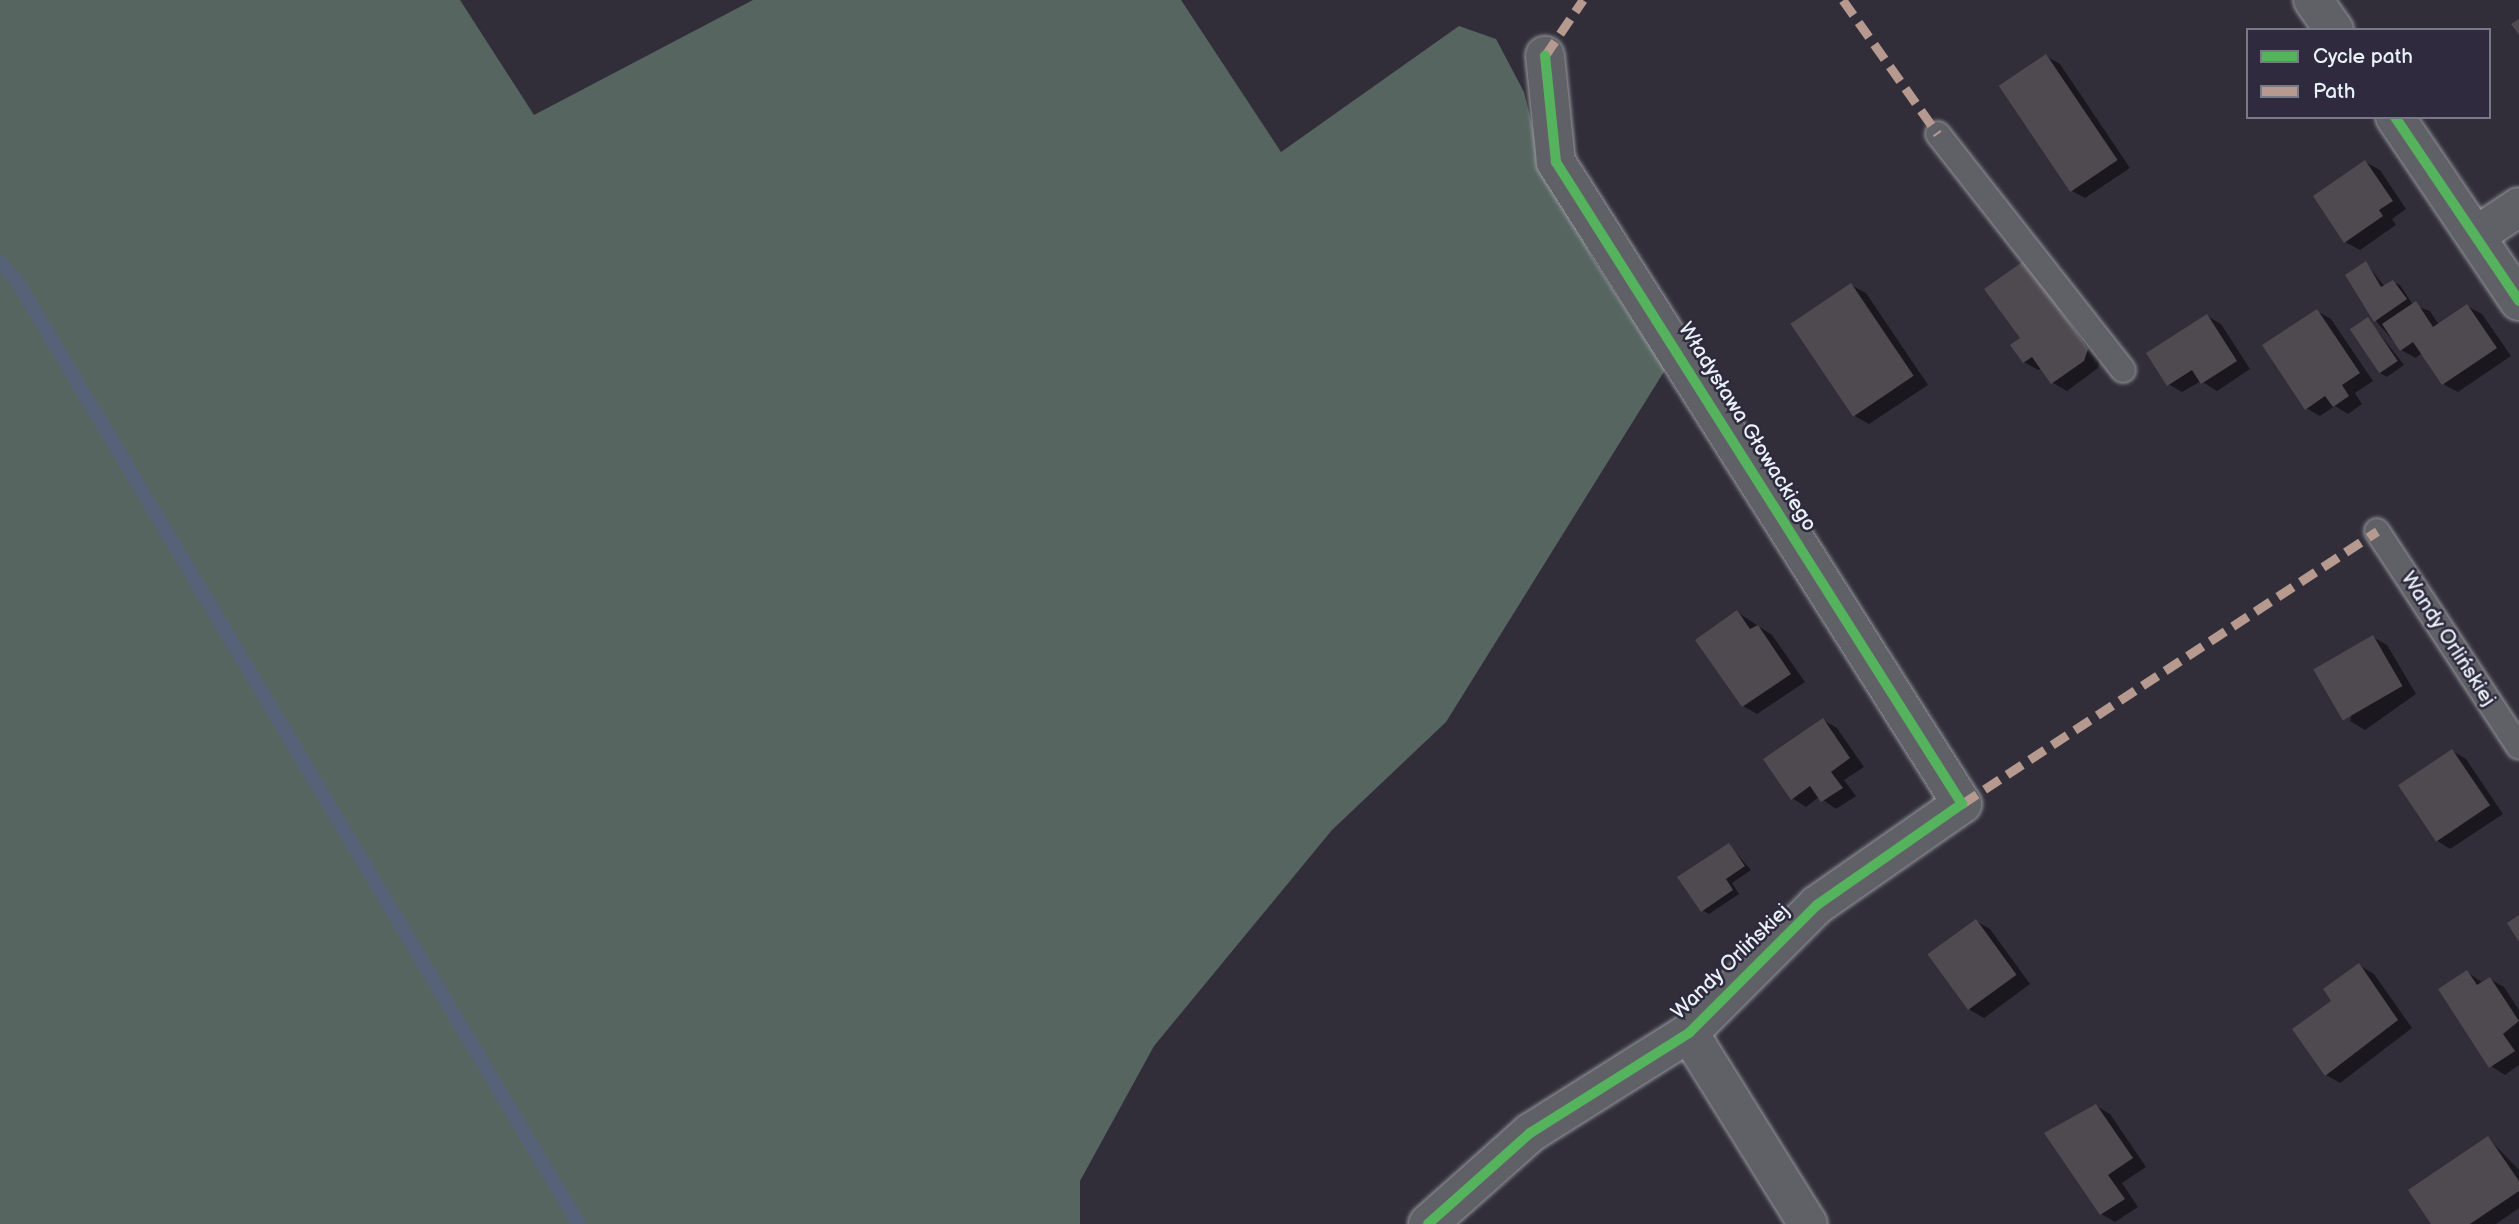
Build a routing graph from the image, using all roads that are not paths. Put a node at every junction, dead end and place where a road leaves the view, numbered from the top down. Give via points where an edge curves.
1 (2314, 0) edge
2 (2333, 28) edge
3 (1545, 56) dead end
4 (2396, 119) edge
5 (1938, 134) dead end
6 (2519, 207) edge
7 (2477, 235) junction
8 (2519, 301) edge
9 (2123, 370) dead end
10 (2377, 531) dead end
11 (2519, 747) edge
12 (1962, 804) joint
13 (1689, 1033) junction
14 (1428, 1224) edge
15 (1808, 1224) edge

1 - 2 street
3 - 12 street, Władysława Głowackiego via 1556,162
4 - 7 street
5 - 9 lane
6 - 7 street
7 - 8 street
10 - 11 lane, Wandy Orlińskiej
12 - 13 street, Wandy Orlińskiej via 1817,905
13 - 14 street, Wandy Orlińskiej via 1531,1133
13 - 15 street

